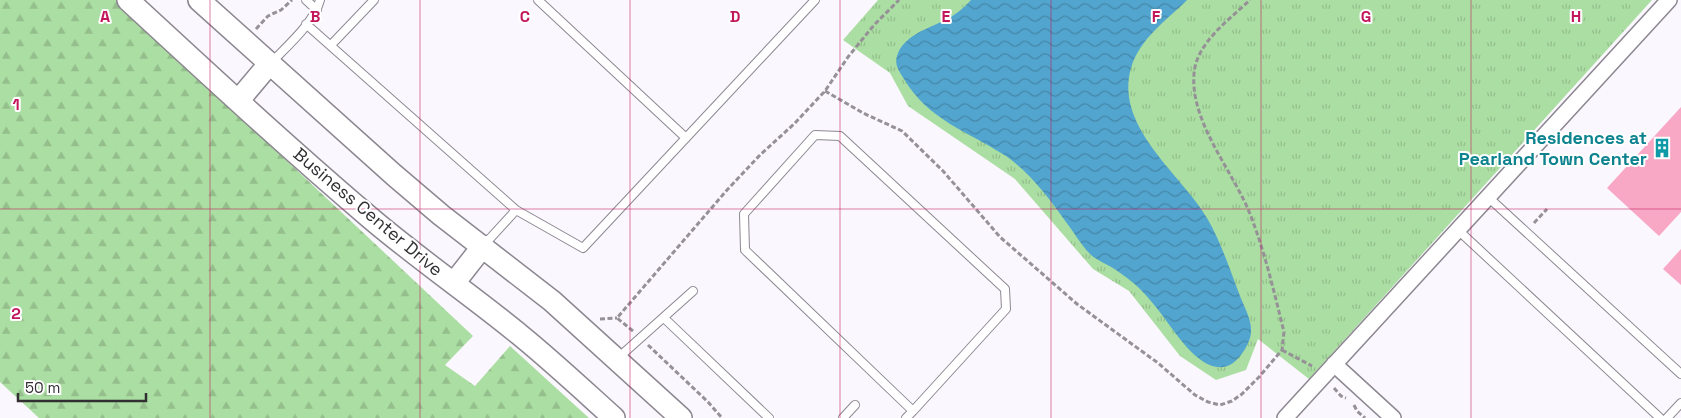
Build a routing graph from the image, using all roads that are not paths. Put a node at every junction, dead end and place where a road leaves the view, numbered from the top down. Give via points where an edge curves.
1 (128, 0) edge
2 (199, 0) edge
3 (306, 0) edge
4 (320, 0) edge
5 (374, 0) edge
6 (538, 0) edge
7 (816, 0) edge
8 (1669, 0) edge
9 (317, 10) junction
10 (306, 24) junction
11 (331, 45) junction
12 (270, 63) junction
13 (238, 101) junction
14 (686, 138) junction
15 (1488, 197) junction
16 (516, 210) junction
17 (1458, 230) junction
18 (483, 246) junction
19 (454, 284) junction
20 (693, 291) dead end
21 (664, 318) junction
22 (617, 358) junction
23 (1334, 364) junction
24 (1681, 374) edge
25 (1681, 403) edge
26 (855, 405) dead end
27 (913, 411) junction
28 (614, 418) edge
29 (681, 418) edge
30 (769, 418) edge
31 (843, 418) edge
32 (906, 418) edge
33 (1284, 418) edge
34 (1393, 418) edge
35 (1660, 418) edge
36 (1666, 418) edge

1 - 13 street, Business Center Drive
2 - 12 street
3 - 9 lane
4 - 9 lane
5 - 11 lane
6 - 14 lane
7 - 14 lane
8 - 15 street
9 - 10 lane
10 - 11 lane
10 - 12 lane
11 - 16 lane
12 - 13 street
12 - 18 street via 394,175
13 - 19 street, Business Center Drive via 367,216
14 - 16 lane via 582,248
15 - 17 street
15 - 24 lane
16 - 18 lane
17 - 23 street
17 - 35 lane
18 - 19 street
18 - 22 street
19 - 28 street, Business Center Drive via 521,336
20 - 21 lane
21 - 22 lane
21 - 30 lane
22 - 29 street
23 - 33 street
23 - 34 street
25 - 36 lane
26 - 31 lane
27 - 27 lane via 1006,309 1005,289 840,136 815,135 744,214 745,250
27 - 32 lane

